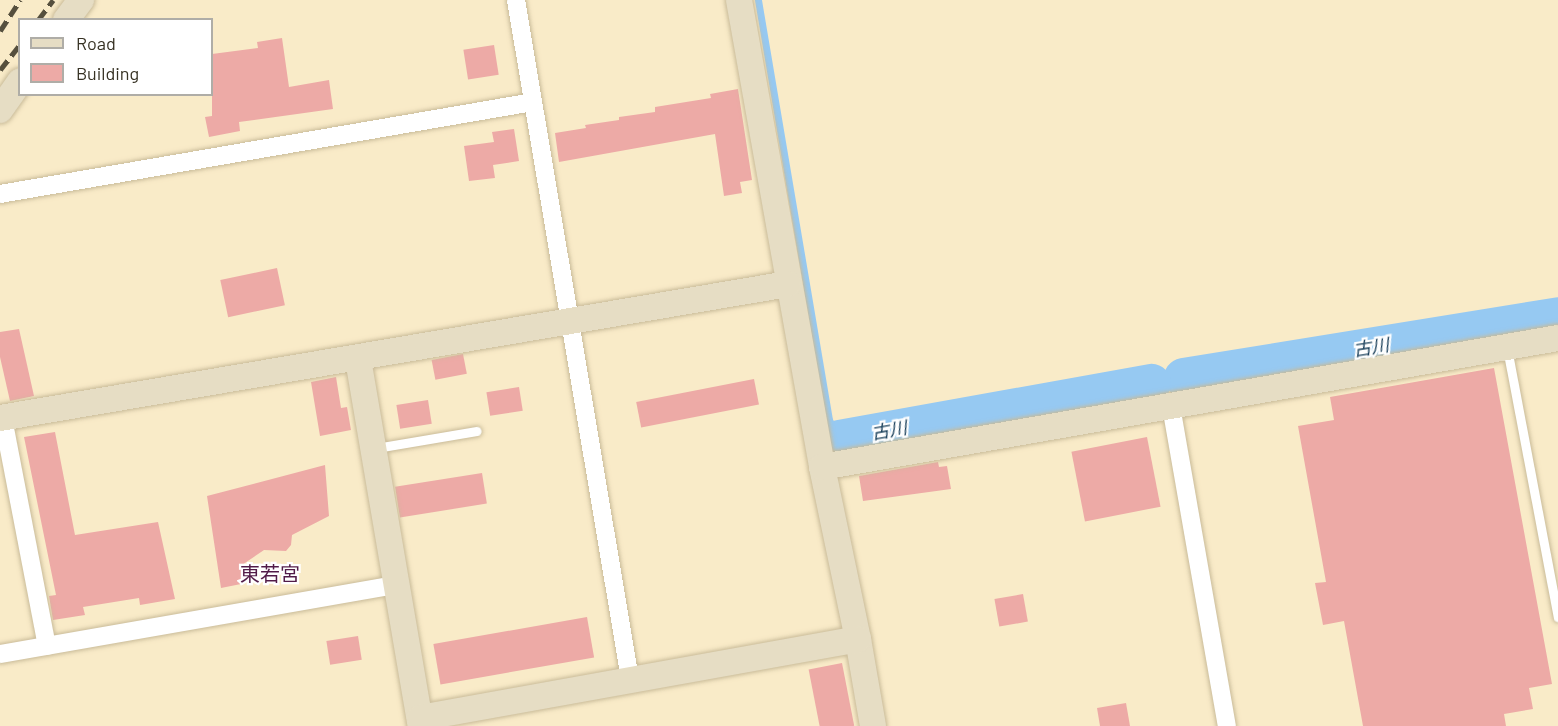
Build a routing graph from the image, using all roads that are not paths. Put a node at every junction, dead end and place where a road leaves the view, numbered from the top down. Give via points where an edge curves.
1 (81, 0) edge
2 (516, 0) edge
3 (739, 0) edge
4 (68, 18) edge
5 (18, 84) edge
6 (533, 102) junction
7 (0, 110) edge
8 (0, 194) edge
9 (788, 284) junction
10 (570, 323) junction
11 (1558, 338) edge
12 (1507, 347) junction
13 (358, 359) junction
14 (1171, 406) junction
15 (2, 418) edge
16 (477, 431) dead end
17 (374, 448) junction
18 (822, 467) junction
19 (397, 585) junction
20 (1558, 617) edge
21 (858, 639) junction
22 (47, 646) junction
23 (0, 654) edge
24 (630, 679) junction
25 (421, 722) edge
26 (873, 726) edge
27 (1227, 726) edge

1 - 4 street
2 - 6 street
3 - 9 street
5 - 7 street
6 - 8 street
6 - 10 street
9 - 10 street
9 - 18 street
10 - 13 street
10 - 24 street
11 - 12 street
12 - 14 street
12 - 20 lane
13 - 15 street
13 - 17 street
14 - 18 street
14 - 27 street
15 - 22 street
16 - 17 lane
17 - 19 street
18 - 21 street
19 - 22 street
19 - 25 street
21 - 24 street
21 - 26 street
22 - 23 street
24 - 25 street

